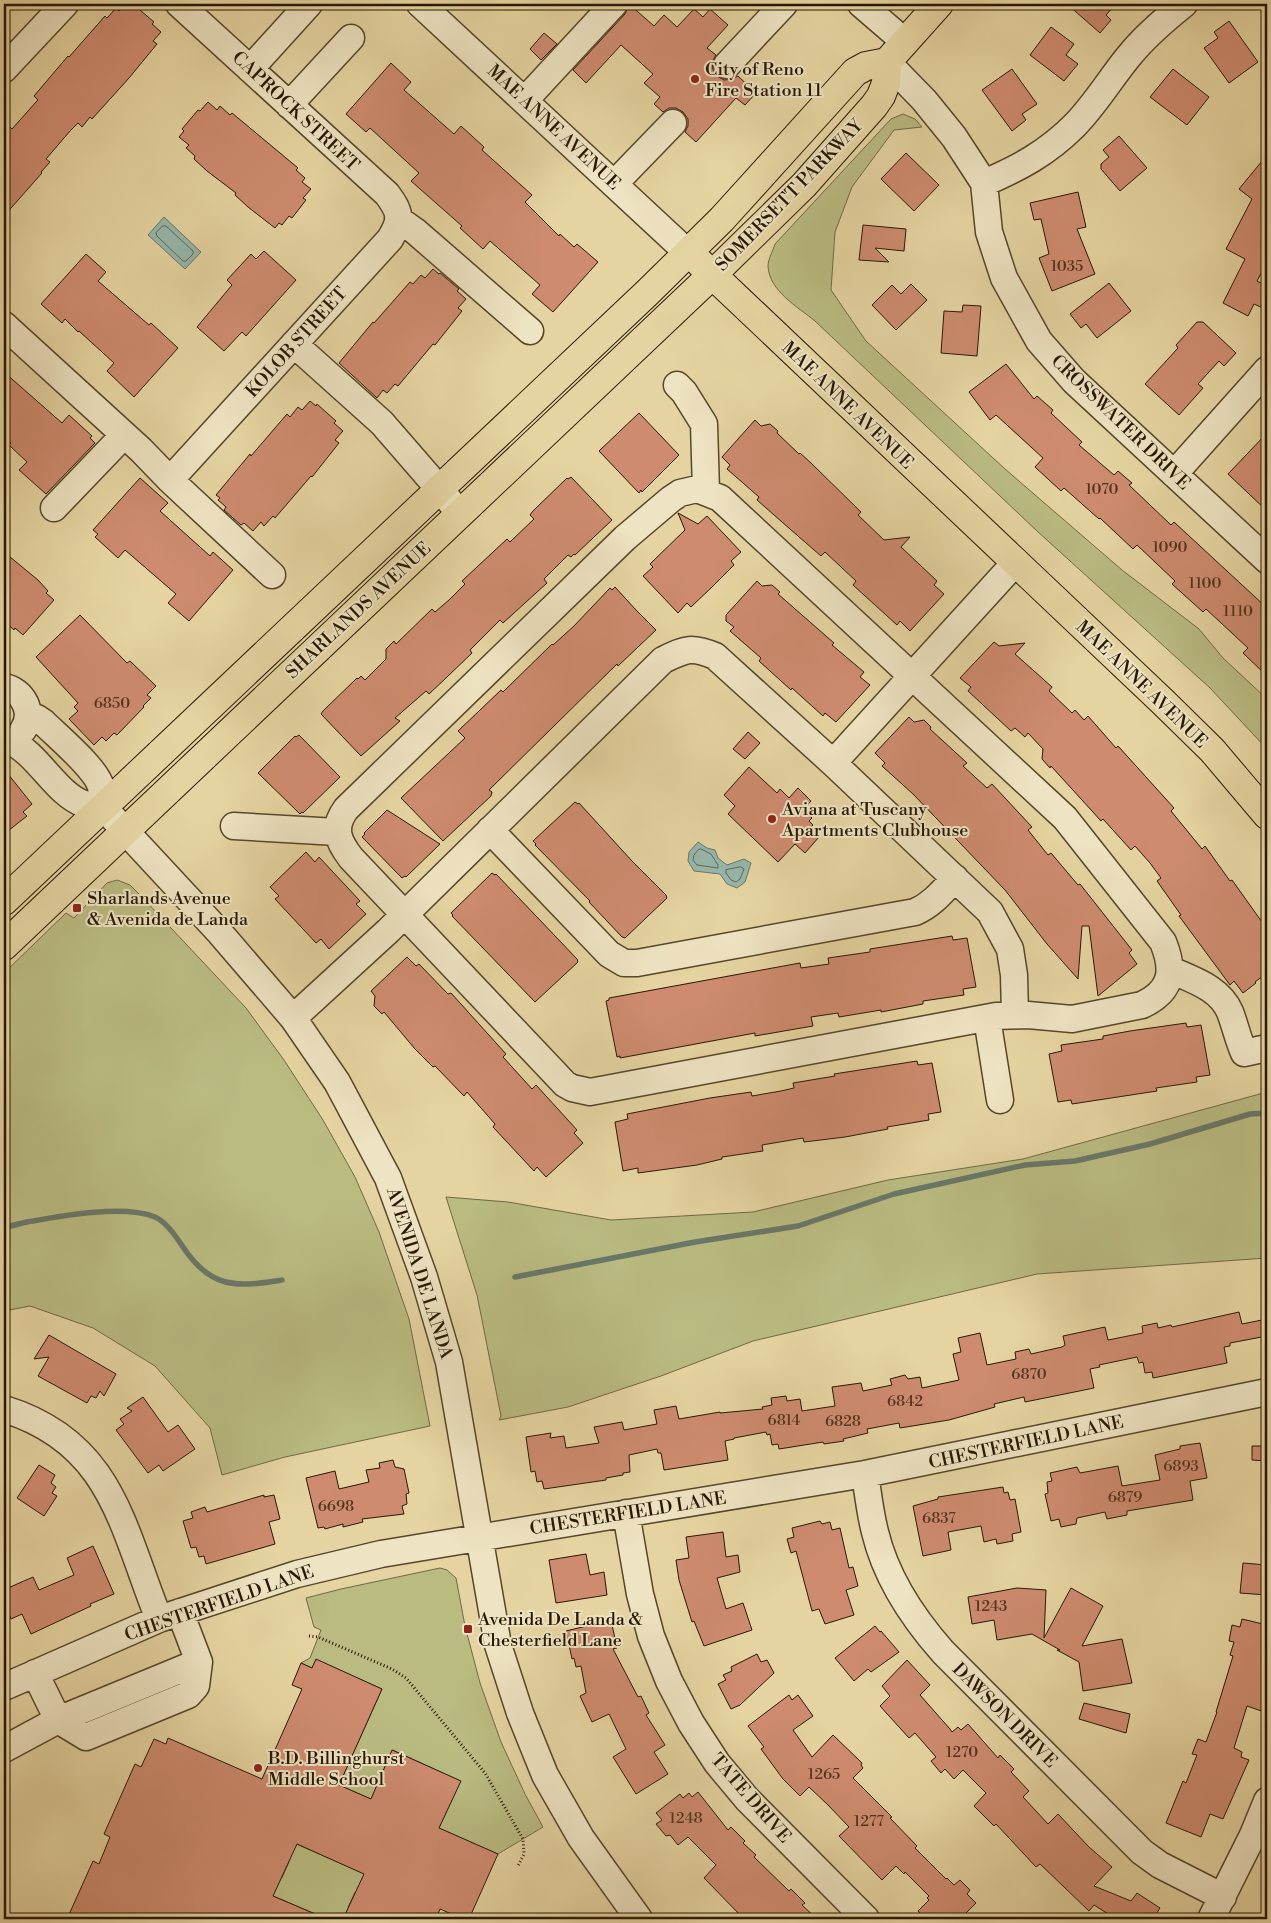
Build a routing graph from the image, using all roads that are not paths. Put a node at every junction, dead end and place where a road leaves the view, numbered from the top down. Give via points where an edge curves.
1 (65, 4) edge
2 (179, 4) edge
3 (309, 4) edge
4 (420, 4) edge
5 (614, 4) edge
6 (784, 4) edge
7 (861, 4) edge
8 (938, 4) edge
9 (1184, 4) edge
10 (351, 38) dead end
11 (896, 52) junction
12 (727, 65) dead end
13 (4, 69) edge
14 (250, 69) junction
15 (525, 100) junction
16 (289, 105) junction
17 (673, 122) dead end
18 (614, 184) junction
19 (984, 184) junction
20 (398, 222) junction
21 (687, 252) junction
22 (712, 275) junction
23 (4, 325) edge
24 (530, 331) dead end
25 (294, 344) junction
26 (1267, 370) edge
27 (677, 385) dead end
28 (124, 435) junction
29 (1174, 474) junction
30 (170, 480) junction
31 (440, 488) junction
32 (706, 491) junction
33 (54, 508) dead end
34 (460, 513) junction
35 (1267, 560) edge
36 (1015, 563) junction
37 (272, 575) dead end
38 (912, 677) junction
39 (4, 687) edge
40 (28, 716) junction
41 (7, 742) edge
42 (833, 763) junction
43 (103, 807) junction
44 (1267, 815) edge
45 (234, 826) dead end
46 (126, 830) junction
47 (490, 830) junction
48 (338, 832) junction
49 (955, 878) junction
50 (4, 901) edge
51 (405, 914) junction
52 (4, 946) edge
53 (1171, 970) junction
54 (1015, 1015) junction
55 (293, 1018) junction
56 (987, 1018) junction
57 (1267, 1048) edge
58 (1000, 1100) dead end
59 (1267, 1392) edge
60 (4, 1409) edge
61 (864, 1474) junction
62 (626, 1513) junction
63 (479, 1537) junction
64 (169, 1616) junction
65 (35, 1673) junction
66 (4, 1687) edge
67 (58, 1720) junction
68 (4, 1749) edge
69 (1267, 1800) edge
70 (1217, 1908) edge
71 (639, 1919) edge
72 (866, 1919) edge

1 - 13 street
2 - 14 street, CAPROCK STREET
3 - 14 street
4 - 15 street, MAE ANNE AVENUE
5 - 15 street
6 - 12 street
7 - 11 street, CROSSWATER DRIVE
8 - 11 main road
9 - 19 street via 1156,27 1128,57 1074,126 1019,168
10 - 16 street
11 - 19 street, CROSSWATER DRIVE
11 - 21 main road, SOMERSETT PARKWAY via 855,72 722,219
11 - 22 main road, SOMERSETT PARKWAY via 881,96 874,106 804,185
14 - 16 street, CAPROCK STREET
15 - 18 street, MAE ANNE AVENUE
16 - 20 street, CAPROCK STREET via 387,194 398,208
17 - 18 street
18 - 21 street, MAE ANNE AVENUE
19 - 29 street, CROSSWATER DRIVE via 990,232 1004,278 1039,342 1074,381
20 - 24 street via 415,231
20 - 25 street, KOLOB STREET via 390,239
21 - 22 main road, MAE ANNE AVENUE
21 - 31 main road, SHARLANDS AVENUE
22 - 34 main road, SHARLANDS AVENUE
22 - 36 main road, MAE ANNE AVENUE
23 - 28 street
25 - 30 street, KOLOB STREET
25 - 31 street via 382,423
26 - 29 street
27 - 32 street via 704,424
28 - 30 street
28 - 33 street
29 - 35 street, CROSSWATER DRIVE
30 - 37 street
31 - 34 street
31 - 43 main road, SHARLANDS AVENUE
32 - 38 street via 720,498
32 - 48 street via 697,489 680,493 625,538 346,809 340,816
34 - 46 main road, SHARLANDS AVENUE
36 - 38 street
36 - 44 main road, MAE ANNE AVENUE via 1212,750
38 - 42 street
38 - 53 street via 1065,818 1163,942
39 - 40 street via 18,693 26,703
40 - 41 street via 25,728 17,738
40 - 43 street via 43,722 96,777 101,787
41 - 43 street via 28,753 73,798 84,804
42 - 47 street via 715,656 699,650 681,651 663,660
42 - 49 street
43 - 46 street, AVENIDA DE LANDA
43 - 50 main road, SHARLANDS AVENUE
45 - 48 street
46 - 52 main road, SHARLANDS AVENUE
46 - 55 street, AVENIDA DE LANDA
47 - 49 street via 608,954 624,963 915,912 937,898
47 - 51 street
48 - 51 street via 341,845 351,858
49 - 54 street via 990,912 1010,949
51 - 55 street
51 - 56 street via 565,1084 590,1092
53 - 54 street via 1160,993 1142,1005 1072,1019
53 - 57 street via 1218,993 1230,1011 1244,1053
54 - 56 street
55 - 63 street, AVENIDA DE LANDA via 337,1082 388,1178 424,1277 449,1362
56 - 58 street
59 - 61 street, CHESTERFIELD LANE
60 - 64 street via 48,1428 74,1446 93,1467 109,1492
61 - 62 street, CHESTERFIELD LANE
61 - 70 street, DAWSON DRIVE via 875,1532 886,1567 922,1629 1142,1852
62 - 63 street, CHESTERFIELD LANE
62 - 72 street, TATE DRIVE via 640,1594 652,1636 669,1682 691,1723 717,1763 747,1799
63 - 64 street, CHESTERFIELD LANE via 381,1554 297,1574
63 - 71 street, AVENIDA DE LANDA via 498,1645 545,1775 581,1838
64 - 65 street, CHESTERFIELD LANE
64 - 67 street via 199,1662 196,1686 188,1695 86,1737
65 - 66 street, CHESTERFIELD LANE
65 - 67 street
67 - 68 street
69 - 70 street

